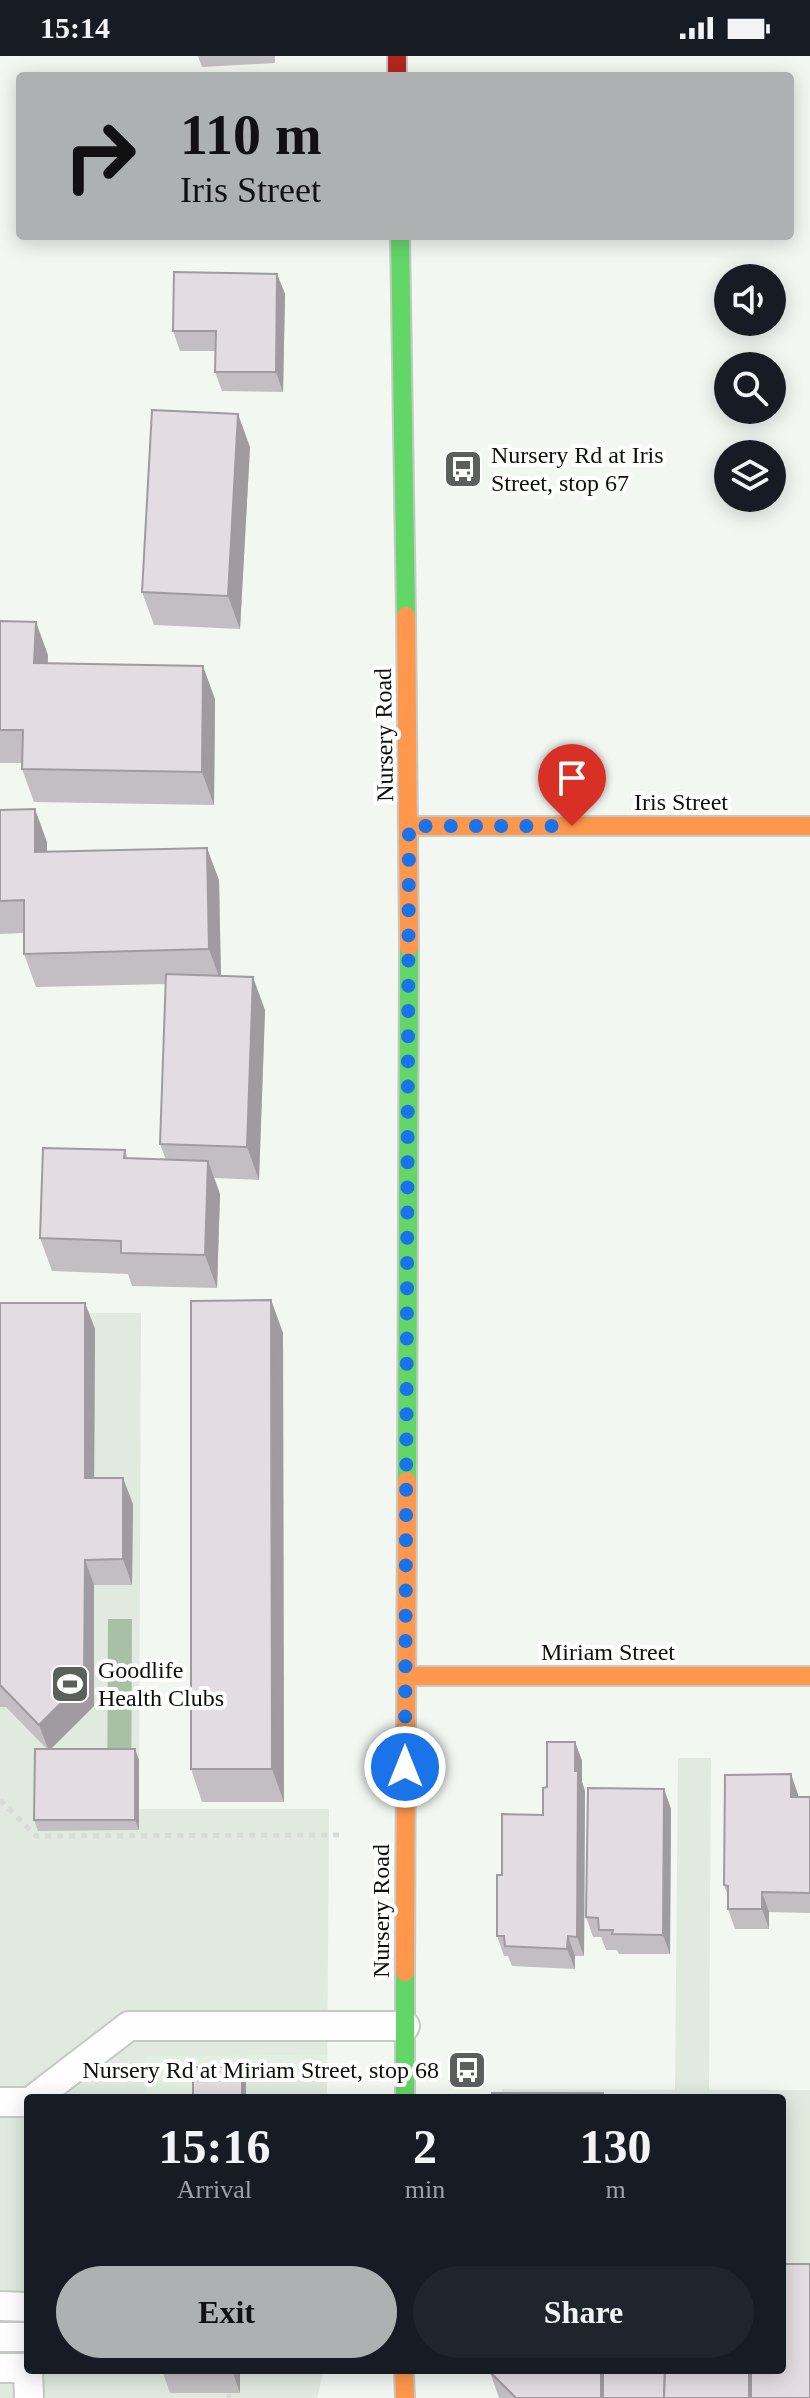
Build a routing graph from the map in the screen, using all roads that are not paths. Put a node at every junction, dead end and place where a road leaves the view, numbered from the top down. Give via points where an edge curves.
1 (400, 240) edge
2 (409, 826) junction
3 (810, 826) edge
4 (406, 1676) junction
5 (810, 1676) edge
6 (405, 2026) junction
7 (40, 2094) edge
8 (405, 2094) edge
9 (0, 2102) edge
10 (24, 2102) edge
11 (0, 2306) edge
12 (24, 2307) edge
13 (0, 2337) edge
14 (24, 2337) edge
15 (0, 2368) edge
16 (24, 2369) edge
17 (28, 2374) edge
18 (404, 2374) edge
19 (29, 2398) edge
20 (405, 2398) edge

1 - 2 main road, Nursery Road
2 - 3 main road, Iris Street
2 - 4 main road, Nursery Road
4 - 5 main road, Miriam Street
4 - 6 main road, Nursery Road
6 - 7 lane via 129,2026
6 - 8 main road, Nursery Road
9 - 10 lane
11 - 12 lane
13 - 14 lane
15 - 16 lane
17 - 19 lane
18 - 20 main road

